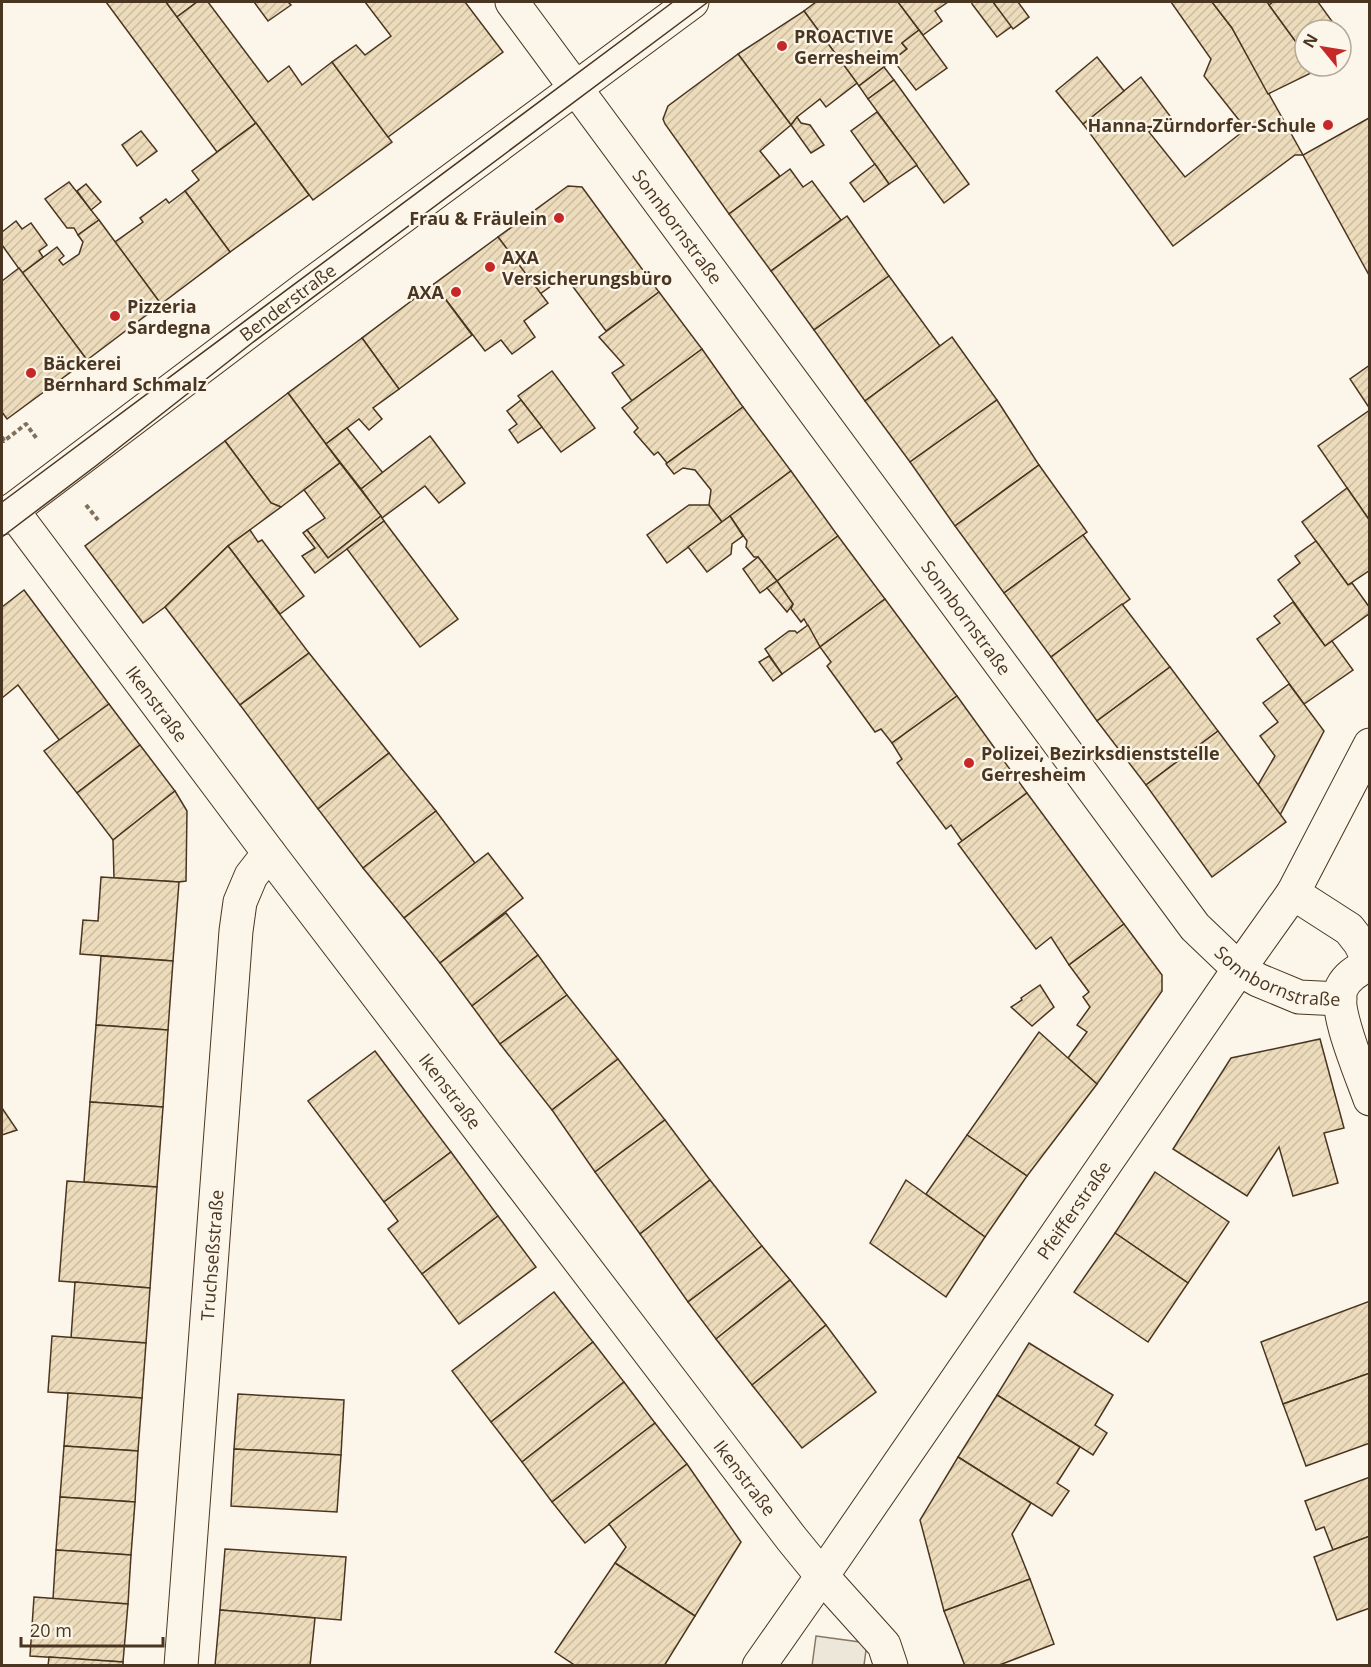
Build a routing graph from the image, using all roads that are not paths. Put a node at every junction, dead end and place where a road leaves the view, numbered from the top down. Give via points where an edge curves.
1 (512, 2) edge
2 (692, 2) edge
3 (575, 87) junction
4 (7, 514) edge
5 (1370, 745) edge
6 (269, 853) junction
7 (1293, 893) junction
8 (1370, 963) edge
9 (1239, 969) junction
10 (1340, 999) junction
11 (1370, 1099) edge
12 (822, 1576) junction
13 (181, 1665) edge
14 (759, 1665) edge
15 (891, 1665) edge

1 - 3 street
2 - 3 street, Benderstraße
3 - 4 street, Benderstraße
3 - 9 street, Sonnbornstraße via 1195,927
4 - 6 street, Ikenstraße
5 - 7 street, Pfeifferstraße
6 - 12 street, Ikenstraße
6 - 13 street, Truchseßstraße via 251,876 240,902 236,931
7 - 8 street via 1349,929
7 - 9 street, Pfeifferstraße
8 - 10 street via 1347,978
9 - 10 street, Sonnbornstraße via 1299,997
9 - 12 street, Pfeifferstraße
10 - 11 street, Sonnbornstraße via 1346,1032
12 - 14 street, Pfeifferstraße
12 - 15 street, Ikenstraße via 884,1645

